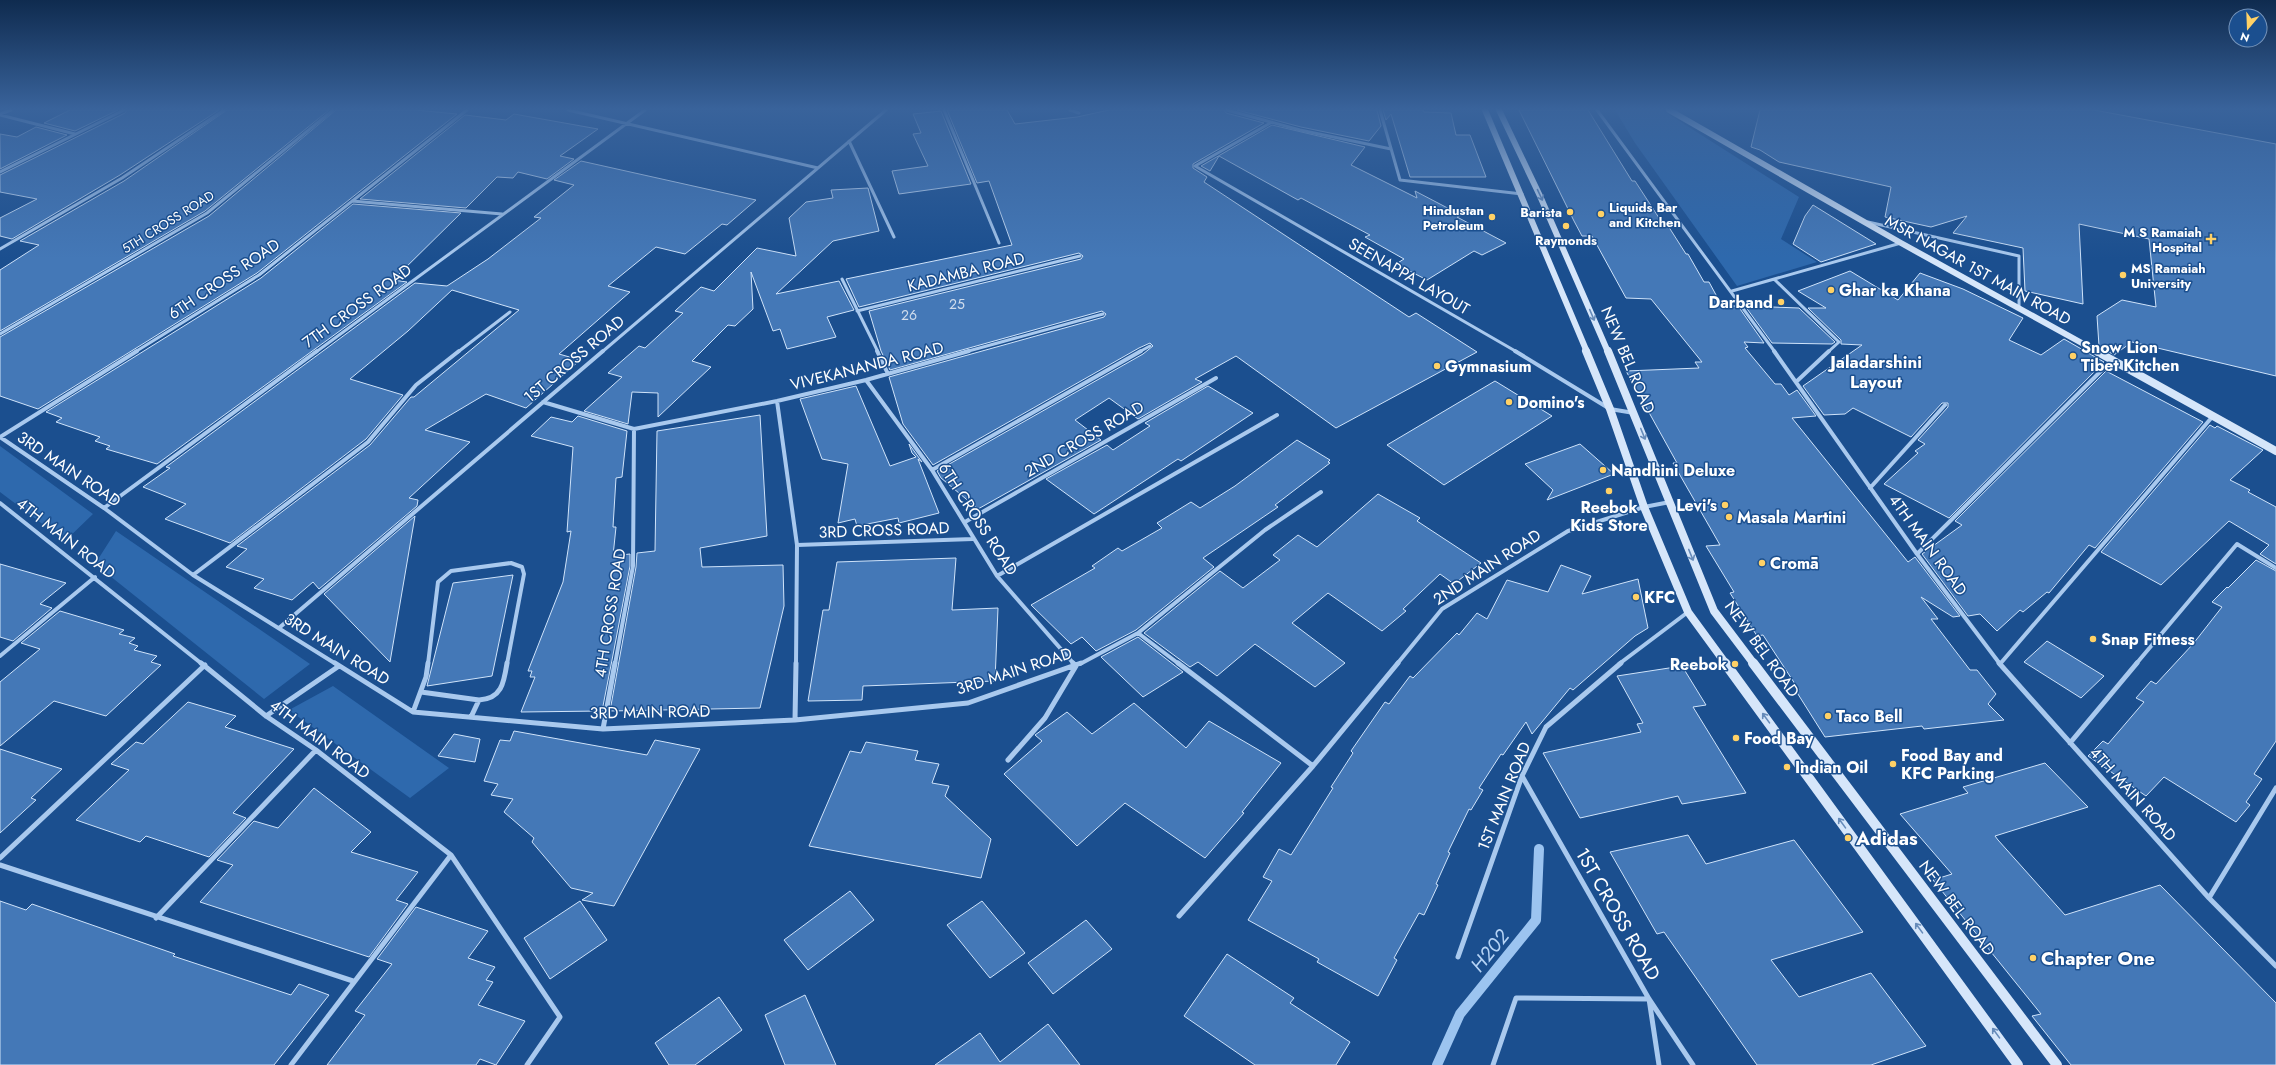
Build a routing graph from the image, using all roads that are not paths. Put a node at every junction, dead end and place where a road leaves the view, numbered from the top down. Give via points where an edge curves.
1 (24, 160) edge
2 (149, 160) edge
3 (272, 160) edge
4 (404, 160) edge
5 (575, 160) edge
6 (782, 160) edge
7 (828, 160) edge
8 (858, 160) edge
9 (965, 160) edge
10 (1206, 160) edge
11 (1394, 160) edge
12 (1507, 160) edge
13 (1523, 160) edge
14 (1634, 160) edge
15 (1755, 160) edge
16 (818, 168) junction
17 (0, 172) edge
18 (1522, 194) junction
19 (352, 201) junction
20 (502, 214) junction
21 (1860, 220) junction
22 (894, 237) dead end
23 (999, 243) dead end
24 (1901, 243) junction
25 (0, 249) edge
26 (1080, 256) dead end
27 (842, 279) dead end
28 (1774, 279) junction
29 (1732, 291) junction
30 (2019, 309) junction
31 (857, 311) junction
32 (510, 312) dead end
33 (1103, 314) dead end
34 (0, 334) edge
35 (1150, 346) dead end
36 (2112, 360) junction
37 (888, 374) junction
38 (1216, 378) dead end
39 (866, 380) junction
40 (1796, 382) junction
41 (777, 401) junction
42 (543, 402) junction
43 (1946, 405) dead end
44 (1610, 409) junction
45 (1635, 414) junction
46 (1277, 415) dead end
47 (2213, 416) junction
48 (634, 429) junction
49 (0, 437) edge
50 (2276, 451) edge
51 (932, 470) junction
52 (1870, 488) junction
53 (1321, 492) dead end
54 (1670, 502) junction
55 (0, 503) edge
56 (1644, 507) junction
57 (104, 508) junction
58 (965, 522) junction
59 (973, 539) junction
60 (796, 545) junction
61 (1917, 554) junction
62 (2276, 568) edge
63 (193, 575) junction
64 (95, 576) junction
65 (997, 576) junction
66 (1688, 612) junction
67 (279, 628) junction
68 (1138, 632) junction
69 (0, 656) edge
70 (2000, 664) junction
71 (204, 665) junction
72 (339, 666) junction
73 (1076, 666) junction
74 (421, 692) junction
75 (479, 700) junction
76 (413, 712) junction
77 (266, 716) junction
78 (470, 717) junction
79 (795, 720) junction
80 (603, 729) junction
81 (2070, 743) junction
82 (316, 750) junction
83 (1008, 760) dead end
84 (1313, 766) junction
85 (1522, 776) junction
86 (2276, 788) edge
87 (451, 855) junction
88 (0, 858) edge
89 (0, 865) edge
90 (2209, 898) junction
91 (1178, 916) dead end
92 (156, 918) junction
93 (1458, 957) dead end
94 (2276, 966) edge
95 (353, 981) junction
96 (1649, 999) junction
97 (290, 1065) edge
98 (527, 1065) edge
99 (1493, 1065) edge
100 (1659, 1065) edge
101 (1693, 1065) edge
102 (2018, 1065) edge
103 (2056, 1065) edge

1 - 17 street
2 - 25 street
3 - 34 street, 5TH CROSS ROAD via 207,213
4 - 19 street, 6TH CROSS ROAD
5 - 20 street, 7TH CROSS ROAD
6 - 16 street
7 - 16 street, 1ST CROSS ROAD
8 - 22 street
9 - 23 street
10 - 44 street, SEENAPPA LAYOUT via 1195,166
11 - 18 street via 1400,180
12 - 18 main road
13 -> 45 main road, NEW BEL ROAD
14 - 29 street, 4TH MAIN ROAD
15 - 21 main road, MSR NAGAR 1ST MAIN ROAD
16 - 42 street, 1ST CROSS ROAD
18 - 44 main road
19 - 20 street
19 - 49 street, 6TH CROSS ROAD via 259,275
20 - 57 street, 7TH CROSS ROAD
21 - 24 main road, MSR NAGAR 1ST MAIN ROAD
21 - 30 street via 2019,256
24 - 28 street
24 - 30 main road, MSR NAGAR 1ST MAIN ROAD
26 - 31 street, KADAMBA ROAD
27 - 31 street
28 - 29 street
28 - 40 street via 1839,342
29 - 40 street, 4TH MAIN ROAD
30 - 36 main road, MSR NAGAR 1ST MAIN ROAD
31 - 37 street
32 - 63 street via 416,385 368,442
33 - 37 street, VIVEKANANDA ROAD
35 - 51 street
36 - 47 main road, MSR NAGAR 1ST MAIN ROAD
36 - 61 street
37 - 39 street, VIVEKANANDA ROAD
38 - 58 street, 2ND CROSS ROAD
39 - 41 street, VIVEKANANDA ROAD
39 - 51 street, 6TH CROSS ROAD
40 - 52 street, 4TH MAIN ROAD
41 - 48 street, VIVEKANANDA ROAD
41 - 60 street
42 - 48 street
42 - 67 street, 1ST CROSS ROAD
43 - 52 street
44 - 45 street
44 - 56 main road
45 -> 54 main road, NEW BEL ROAD
46 - 65 street
47 - 50 main road, MSR NAGAR 1ST MAIN ROAD
47 - 70 street
48 - 80 street, 4TH CROSS ROAD via 633,566
49 - 57 street, 3RD MAIN ROAD
51 - 58 street, 6TH CROSS ROAD
52 - 61 street, 4TH MAIN ROAD
53 - 68 street, 3RD MAIN ROAD via 1265,530
54 - 56 street, 2ND MAIN ROAD
54 -> 103 main road, NEW BEL ROAD via 1714,611
55 - 64 street, 4TH MAIN ROAD
56 - 66 main road
56 - 84 street, 2ND MAIN ROAD via 1568,531 1442,609
57 - 63 street, 3RD MAIN ROAD
58 - 59 street, 6TH CROSS ROAD
59 - 60 street, 3RD CROSS ROAD
59 - 65 street, 6TH CROSS ROAD
60 - 79 street
61 - 70 street, 4TH MAIN ROAD
62 - 81 street via 2237,544
63 - 67 street, 3RD MAIN ROAD
64 - 69 street
64 - 71 street, 4TH MAIN ROAD
65 - 73 street, 6TH CROSS ROAD
66 - 85 street, 1ST MAIN ROAD via 1605,676 1546,727
102 -> 66 main road
67 - 72 street, 3RD MAIN ROAD
68 - 73 street, 3RD MAIN ROAD
68 - 84 street
70 - 81 street, 4TH MAIN ROAD
71 - 77 street, 4TH MAIN ROAD
71 - 88 street
72 - 76 street, 3RD MAIN ROAD
72 - 77 street
73 - 79 street, 3RD MAIN ROAD via 968,703
73 - 83 street via 1044,718
74 - 75 street
74 - 75 street via 426,677 438,582 451,571 511,563 522,567 524,574 503,685 497,696 489,700
74 - 76 street
75 - 78 street
76 - 78 street, 3RD MAIN ROAD
77 - 82 street, 4TH MAIN ROAD
78 - 80 street, 3RD MAIN ROAD
79 - 80 street, 3RD MAIN ROAD
81 - 90 street, 4TH MAIN ROAD
82 - 87 street, 4TH MAIN ROAD
82 - 92 street
84 - 91 street, 2ND MAIN ROAD
85 - 93 street, 1ST MAIN ROAD
85 - 96 street, 1ST CROSS ROAD
86 - 90 street
87 - 95 street
87 - 98 street, 4TH MAIN ROAD via 560,1017
89 - 92 street
90 - 94 street, 4TH MAIN ROAD
92 - 95 street
95 - 97 street
96 - 99 street via 1516,998
96 - 100 street
96 - 101 street, 1ST CROSS ROAD

